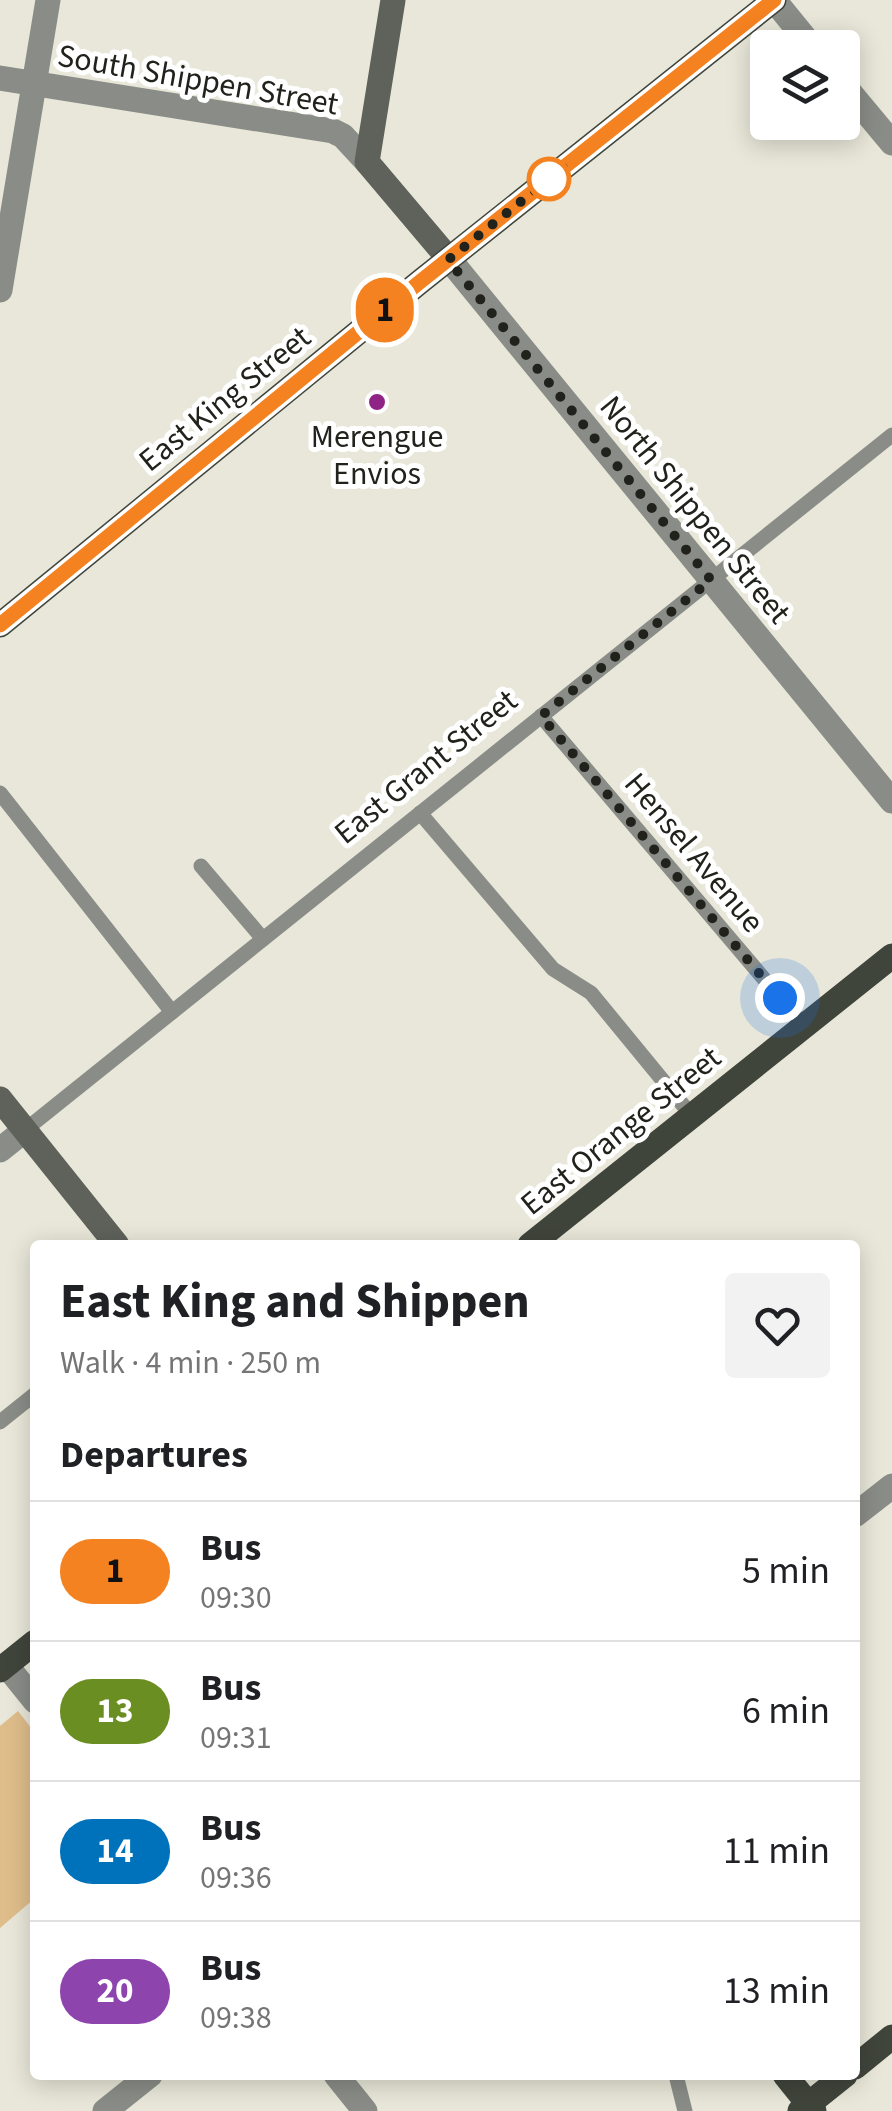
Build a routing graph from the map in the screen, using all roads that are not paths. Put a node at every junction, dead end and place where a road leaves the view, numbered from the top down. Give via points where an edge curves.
1 (48, 0) edge
2 (394, 0) edge
3 (774, 0) edge
4 (798, 30) edge
5 (0, 78) edge
6 (34, 83) junction
7 (860, 105) edge
8 (892, 143) edge
9 (368, 162) junction
10 (448, 260) junction
11 (0, 290) edge
12 (892, 435) edge
13 (711, 580) junction
14 (0, 625) edge
15 (541, 716) junction
16 (0, 793) edge
17 (892, 801) edge
18 (420, 813) junction
19 (201, 866) dead end
20 (263, 939) junction
21 (892, 956) edge
22 (172, 1012) junction
23 (804, 1026) junction
24 (0, 1099) edge
25 (692, 1116) junction
26 (25, 1130) junction
27 (0, 1150) edge
28 (113, 1240) edge
29 (536, 1240) edge
30 (30, 1398) edge
31 (0, 1422) edge
32 (892, 1486) edge
33 (860, 1512) edge
34 (30, 1646) edge
35 (3, 1667) edge
36 (30, 1696) edge
37 (892, 2037) edge
38 (860, 2063) edge
39 (144, 2080) edge
40 (340, 2080) edge
41 (677, 2080) edge
42 (788, 2080) edge
43 (840, 2080) edge
44 (808, 2109) edge
45 (105, 2111) edge
46 (365, 2111) edge
47 (685, 2111) edge

1 - 6 street
2 - 9 main road
3 - 4 street
3 - 10 main road, East King Street
5 - 6 street, South Shippen Street
6 - 9 street, South Shippen Street via 333,130
6 - 11 street
7 - 8 street
9 - 10 main road, South Shippen Street
10 - 13 street, North Shippen Street
10 - 14 main road, East King Street
12 - 13 lane, East Grant Street
13 - 15 lane, East Grant Street
13 - 17 street, North Shippen Street
15 - 18 lane, East Grant Street via 500,739
15 - 23 lane, Hensel Avenue
16 - 22 lane
18 - 20 lane, East Grant Street
18 - 25 lane via 553,969 591,993
19 - 20 lane
20 - 22 lane, East Grant Street
21 - 23 main road, East Orange Street
22 - 26 lane, East Grant Street
23 - 25 main road, East Orange Street
24 - 26 main road
25 - 29 main road, East Orange Street
26 - 27 street, East Grant Street
26 - 28 main road
30 - 31 lane
32 - 33 street
34 - 35 main road
35 - 36 street
37 - 38 main road
39 - 45 street
40 - 46 street
41 - 47 lane
42 - 44 main road
43 - 44 main road

